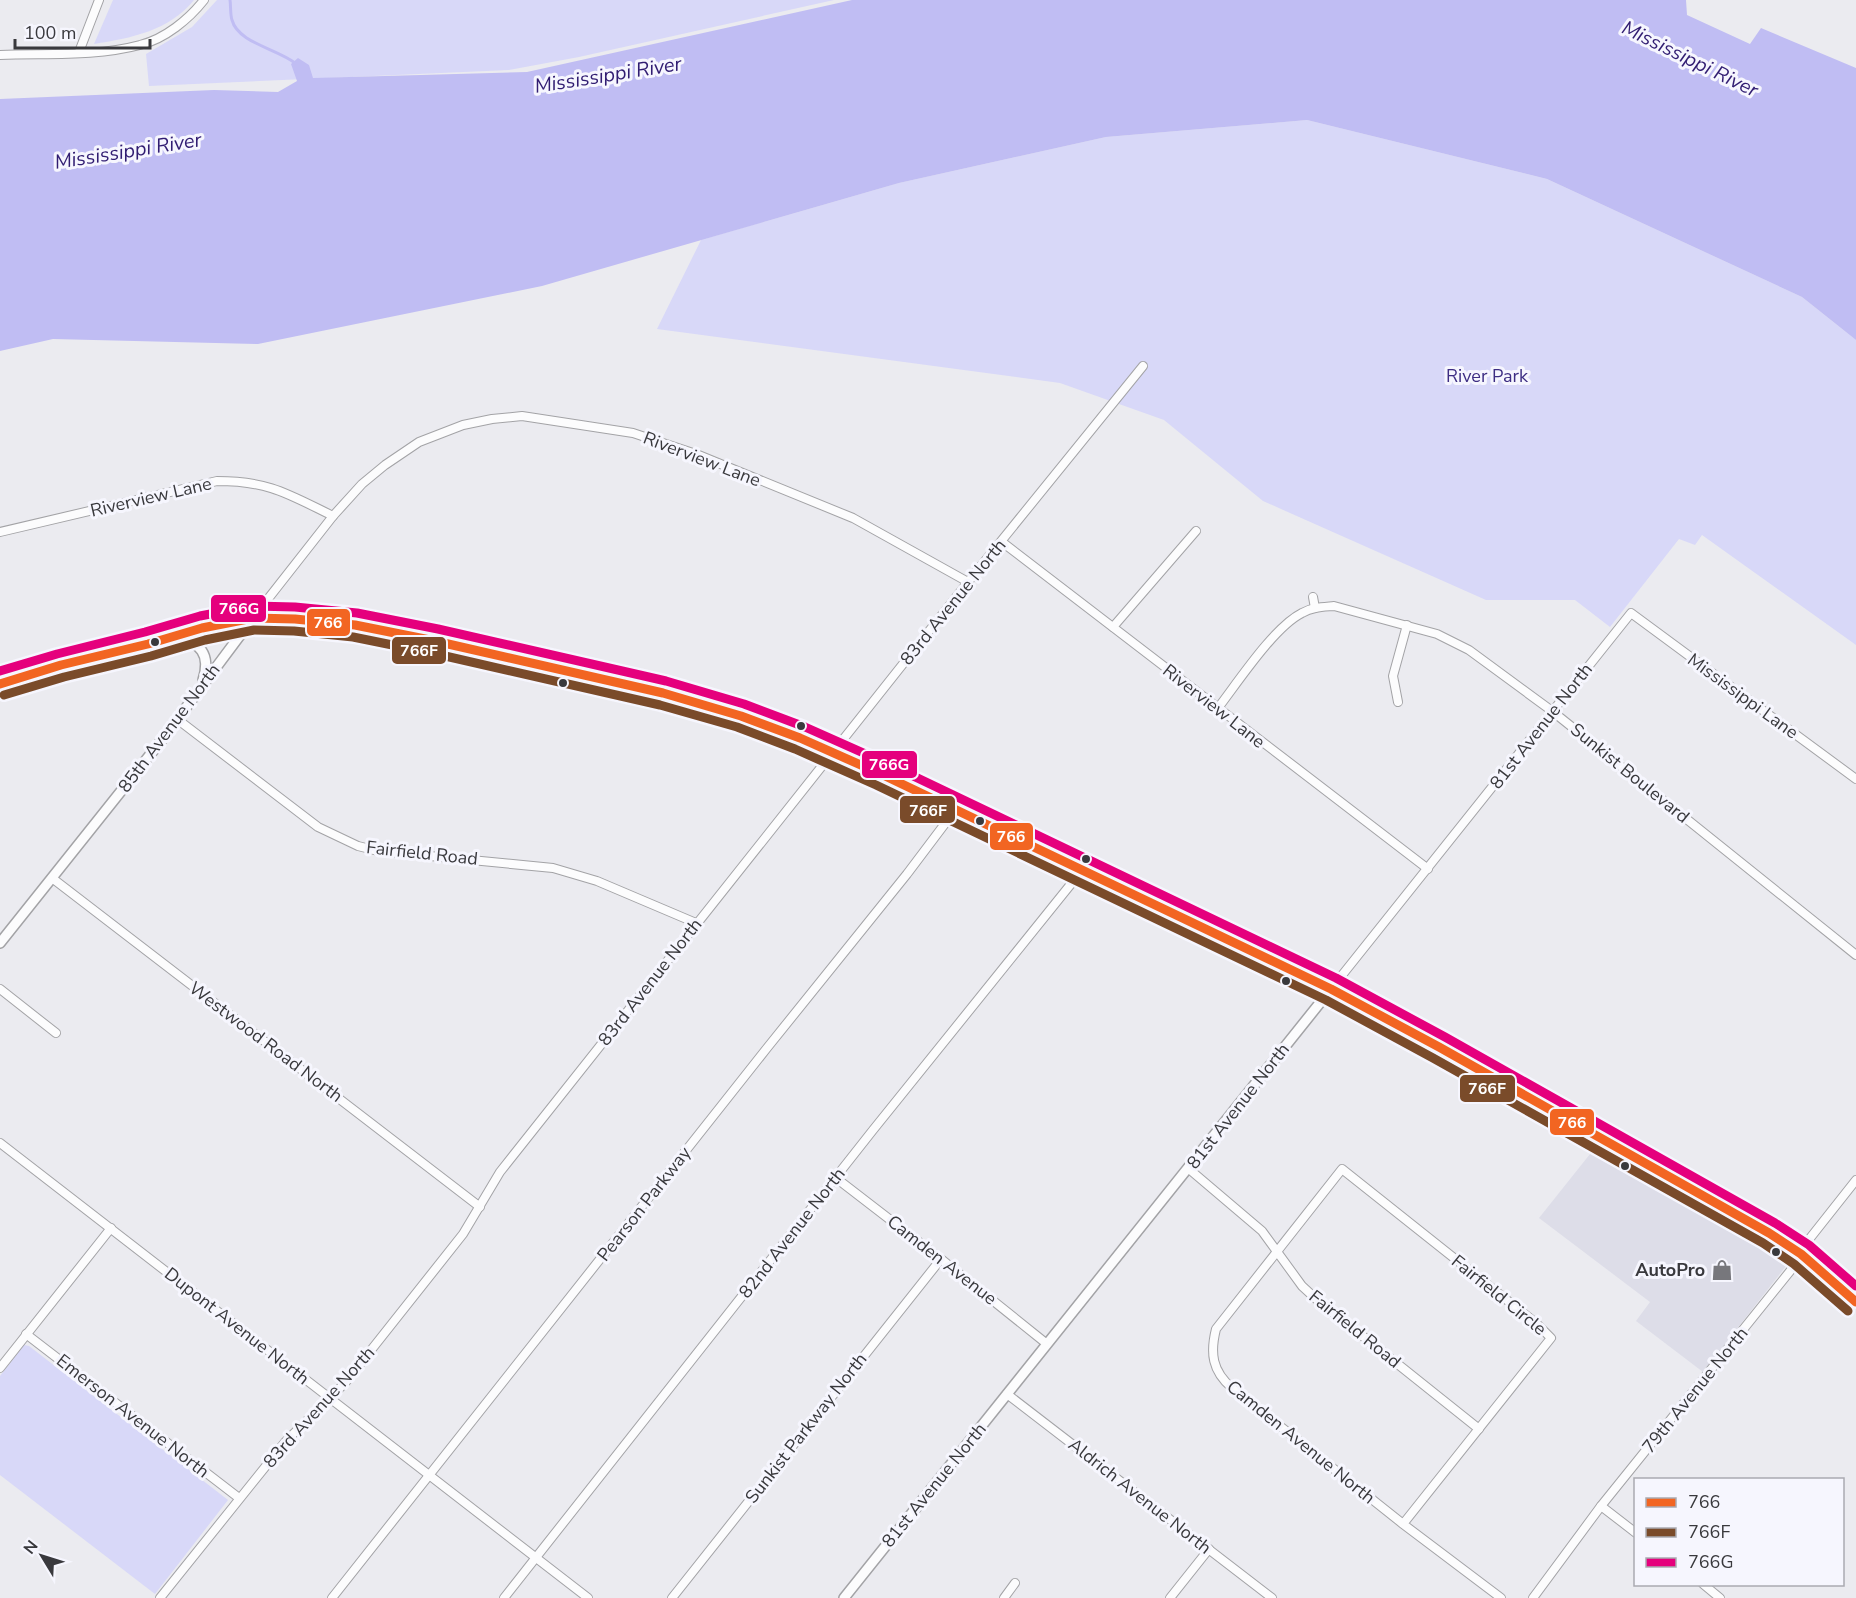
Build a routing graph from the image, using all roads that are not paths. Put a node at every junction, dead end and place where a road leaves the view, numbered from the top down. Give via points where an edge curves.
1 (99, 0) edge
2 (204, 1) edge
3 (78, 52) junction
4 (0, 55) edge
5 (1143, 366) dead end
6 (418, 442) joint
7 (333, 516) junction
8 (1196, 531) dead end
9 (0, 532) edge
10 (1002, 542) junction
11 (968, 582) junction
12 (1312, 597) dead end
13 (1315, 608) junction
14 (1630, 613) joint
15 (253, 618) junction
16 (1407, 626) junction
17 (1113, 627) junction
18 (170, 639) junction
19 (0, 684) edge
20 (201, 685) junction
21 (1398, 702) dead end
22 (1218, 708) junction
23 (1552, 711) junction
24 (177, 719) junction
25 (833, 752) junction
26 (1856, 778) edge
27 (956, 809) junction
28 (1080, 869) junction
29 (1428, 869) junction
30 (52, 878) junction
31 (696, 923) junction
32 (0, 943) edge
33 (1856, 956) edge
34 (0, 989) edge
35 (1331, 989) junction
36 (56, 1033) dead end
37 (2, 1148) edge
38 (1188, 1169) junction
39 (836, 1178) junction
40 (1856, 1180) edge
41 (480, 1206) junction
42 (111, 1228) junction
43 (1277, 1251) junction
44 (1801, 1254) junction
45 (941, 1259) junction
46 (1856, 1302) edge
47 (27, 1334) junction
48 (1047, 1344) junction
49 (0, 1368) edge
50 (1007, 1394) junction
51 (330, 1398) junction
52 (1479, 1428) junction
53 (429, 1475) junction
54 (239, 1498) junction
55 (1601, 1506) junction
56 (1403, 1524) junction
57 (1634, 1532) edge
58 (1209, 1549) junction
59 (536, 1558) junction
60 (1015, 1583) dead end
61 (1705, 1586) edge
62 (160, 1598) edge
63 (332, 1598) edge
64 (504, 1598) edge
65 (588, 1598) edge
66 (672, 1598) edge
67 (844, 1598) edge
68 (1004, 1598) edge
69 (1170, 1598) edge
70 (1272, 1598) edge
71 (1501, 1598) edge
72 (1533, 1598) edge
73 (1720, 1598) edge

1 - 3 street
2 - 3 street via 167,33 141,45
3 - 4 street
5 - 10 street, 83rd Avenue North
6 - 7 street, 85th Avenue North via 362,484
6 - 11 street, Riverview Lane via 463,425 522,416 633,433 696,454 853,518
7 - 9 street, Riverview Lane via 263,484 217,481
7 - 15 street, 85th Avenue North
8 - 17 street
10 - 11 street, 83rd Avenue North
10 - 17 street, Riverview Lane
11 - 25 street, 83rd Avenue North
12 - 13 street
13 - 16 street, Sunkist Boulevard via 1334,606
13 - 22 street via 1303,612 1277,632
14 - 23 street, 81st Avenue North
14 - 26 street, Mississippi Lane
15 - 18 street
15 - 20 street, 85th Avenue North
15 - 25 street via 315,620 424,638 693,701
16 - 21 street via 1393,676
16 - 23 street, Sunkist Boulevard via 1437,634 1469,650
17 - 22 street, Riverview Lane
18 - 19 street via 60,665
18 - 20 street via 191,641 202,650 206,667
20 - 24 street, 85th Avenue North
22 - 29 street, Riverview Lane
23 - 29 street, 81st Avenue North
23 - 33 street, Sunkist Boulevard
24 - 30 street, 85th Avenue North
24 - 31 street, Fairfield Road via 318,827 358,846 553,868 597,881
25 - 27 street
25 - 31 street, 83rd Avenue North
27 - 28 street
27 - 53 street, Pearson Parkway
28 - 35 street
28 - 39 street, 82nd Avenue North
29 - 35 street, 81st Avenue North
30 - 32 street, 85th Avenue North
30 - 41 street, Westwood Road North
31 - 41 street, 83rd Avenue North via 500,1172
34 - 36 street
35 - 38 street, 81st Avenue North
35 - 44 street
37 - 42 street, Dupont Avenue North
38 - 43 street, Fairfield Road via 1256,1225
38 - 48 street, 81st Avenue North
39 - 45 street, Camden Avenue
39 - 59 street, 82nd Avenue North
40 - 44 street, 79th Avenue North
41 - 51 street, 83rd Avenue North via 463,1234
42 - 47 street
42 - 51 street, Dupont Avenue North
43 - 52 street, Fairfield Road via 1315,1298
43 - 52 street, Fairfield Circle via 1342,1169 1537,1324 1551,1338
43 - 56 street, Camden Avenue North via 1216,1329 1212,1355 1215,1368 1232,1388
44 - 46 street
44 - 55 street, 79th Avenue North
45 - 48 street, Camden Avenue
45 - 66 street, Sunkist Parkway North
47 - 49 street
47 - 54 street, Emerson Avenue North
48 - 50 street, 81st Avenue North
50 - 58 street, Aldrich Avenue North
50 - 67 street, 81st Avenue North
51 - 53 street, Dupont Avenue North
51 - 54 street, 83rd Avenue North via 286,1441
52 - 56 street, Fairfield Circle
53 - 59 street, Dupont Avenue North
53 - 63 street, Pearson Parkway
54 - 62 street, 83rd Avenue North
55 - 57 street
55 - 72 street, 79th Avenue North
56 - 71 street, Camden Avenue North
58 - 69 street
58 - 70 street, Aldrich Avenue North
59 - 64 street, 82nd Avenue North
59 - 65 street, Dupont Avenue North
60 - 68 street
61 - 73 street

